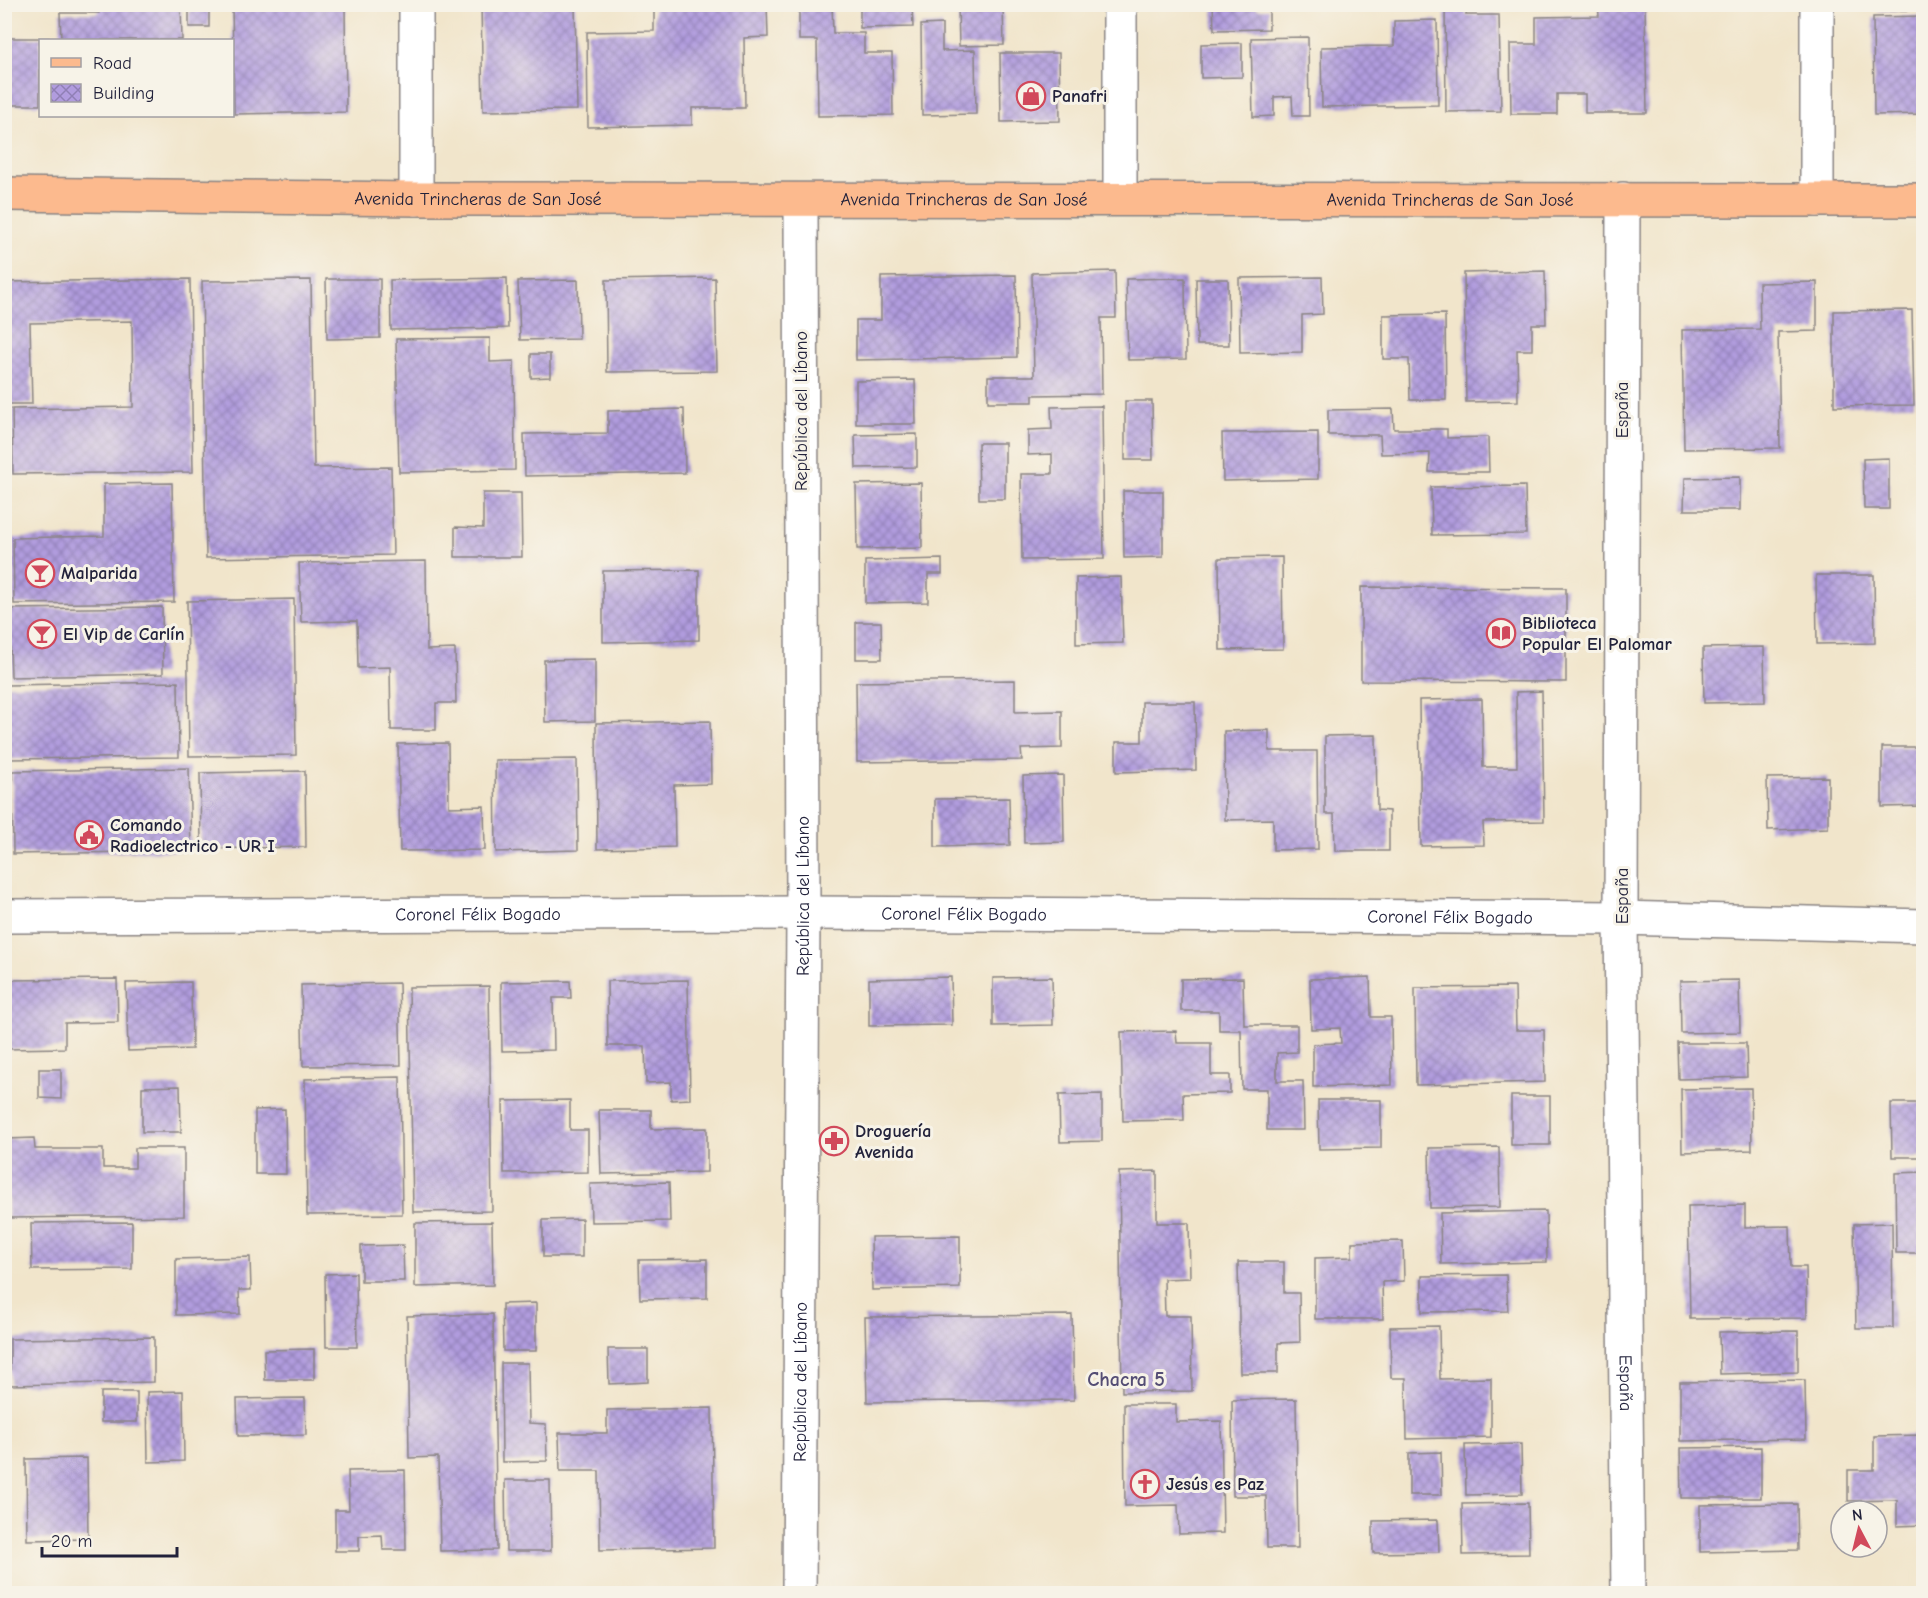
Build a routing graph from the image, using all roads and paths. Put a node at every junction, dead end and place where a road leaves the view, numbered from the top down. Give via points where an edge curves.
1 (416, 4) edge
2 (1120, 4) edge
3 (1816, 4) edge
4 (4, 194) edge
5 (416, 199) junction
6 (1120, 199) junction
7 (1623, 199) junction
8 (801, 200) junction
9 (1816, 200) junction
10 (1923, 200) edge
11 (803, 914) junction
12 (4, 916) edge
13 (1621, 918) junction
14 (1923, 926) edge
15 (799, 1593) edge
16 (1628, 1593) edge

1 - 5 street
2 - 6 street
3 - 9 street
4 - 5 main road, Avenida Trincheras de San José
5 - 8 main road, Avenida Trincheras de San José
6 - 7 main road, Avenida Trincheras de San José
6 - 8 main road, Avenida Trincheras de San José
7 - 9 main road, Avenida Trincheras de San José
7 - 13 street, España
8 - 11 street, República del Líbano
9 - 10 main road, Avenida Trincheras de San José
11 - 12 street, Coronel Félix Bogado
11 - 13 street, Coronel Félix Bogado
11 - 15 street, República del Líbano
13 - 14 street, Coronel Félix Bogado
13 - 16 street, España

